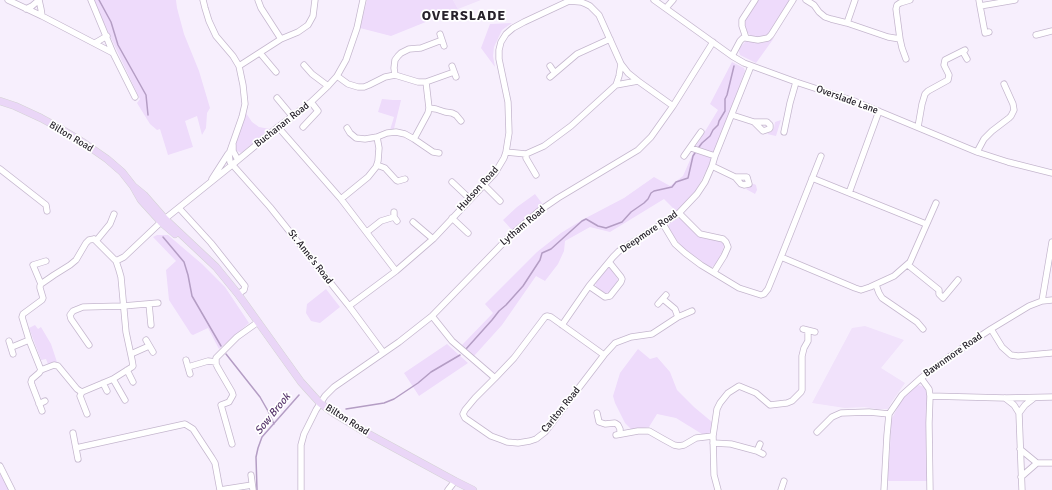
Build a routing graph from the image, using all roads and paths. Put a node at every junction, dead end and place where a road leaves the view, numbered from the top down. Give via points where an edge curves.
1 (8, 0) edge
2 (39, 0) edge
3 (91, 0) edge
4 (203, 0) edge
5 (258, 0) edge
6 (316, 0) edge
7 (362, 0) edge
8 (654, 0) edge
9 (673, 0) edge
10 (755, 0) edge
11 (793, 0) edge
12 (806, 0) edge
13 (855, 0) edge
14 (910, 0) edge
15 (979, 0) edge
16 (1015, 0) edge
17 (980, 6) junction
18 (666, 8) junction
19 (26, 9) junction
20 (42, 16) junction
21 (847, 23) junction
22 (1052, 31) edge
23 (989, 32) dead end
24 (440, 34) dead end
25 (1036, 35) dead end
26 (107, 36) junction
27 (746, 38) junction
28 (281, 39) junction
29 (610, 39) junction
30 (900, 39) junction
31 (713, 42) junction
32 (96, 43) junction
33 (113, 53) junction
34 (260, 53) junction
35 (732, 56) junction
36 (967, 59) dead end
37 (906, 60) dead end
38 (621, 64) junction
39 (304, 65) dead end
40 (238, 66) junction
41 (550, 66) dead end
42 (751, 66) junction
43 (276, 72) dead end
44 (454, 72) dead end
45 (554, 72) junction
46 (395, 75) junction
47 (337, 76) junction
48 (550, 76) dead end
49 (638, 81) junction
50 (426, 82) junction
51 (796, 82) junction
52 (1004, 84) dead end
53 (616, 85) junction
54 (328, 86) junction
55 (135, 97) dead end
56 (277, 98) dead end
57 (0, 101) edge
58 (311, 102) junction
59 (673, 106) junction
60 (429, 108) junction
61 (879, 111) junction
62 (732, 115) junction
63 (292, 116) junction
64 (460, 118) dead end
65 (754, 122) dead end
66 (278, 127) junction
67 (303, 127) dead end
68 (918, 127) junction
69 (701, 132) dead end
70 (784, 132) dead end
71 (348, 133) dead end
72 (377, 137) junction
73 (414, 139) junction
74 (233, 142) junction
75 (691, 148) junction
76 (506, 152) junction
77 (977, 152) junction
78 (228, 154) junction
79 (434, 154) dead end
80 (526, 154) junction
81 (684, 156) dead end
82 (715, 156) junction
83 (821, 156) dead end
84 (238, 160) junction
85 (232, 165) junction
86 (377, 165) junction
87 (712, 166) junction
88 (0, 169) edge
89 (1052, 173) edge
90 (536, 175) dead end
91 (735, 177) dead end
92 (812, 178) junction
93 (400, 182) dead end
94 (452, 182) dead end
95 (208, 184) junction
96 (484, 185) junction
97 (134, 186) junction
98 (850, 193) junction
99 (341, 199) junction
100 (470, 199) junction
101 (500, 201) dead end
102 (936, 203) dead end
103 (179, 208) junction
104 (47, 211) dead end
105 (679, 213) junction
106 (114, 214) dead end
107 (395, 217) dead end
108 (452, 218) junction
109 (163, 221) junction
110 (412, 221) dead end
111 (663, 224) junction
112 (926, 224) junction
113 (467, 229) dead end
114 (367, 232) junction
115 (433, 239) junction
116 (96, 241) junction
117 (1052, 242) edge
118 (781, 257) junction
119 (46, 260) dead end
120 (116, 261) junction
121 (610, 262) junction
122 (908, 265) junction
123 (396, 270) junction
124 (714, 272) junction
125 (958, 280) dead end
126 (41, 284) junction
127 (876, 285) junction
128 (589, 286) junction
129 (238, 294) junction
130 (1052, 300) edge
131 (1042, 301) junction
132 (158, 303) dead end
133 (149, 304) junction
134 (658, 304) dead end
135 (123, 306) junction
136 (349, 306) junction
137 (692, 311) dead end
138 (432, 316) junction
139 (678, 317) junction
140 (258, 322) junction
141 (151, 325) dead end
142 (562, 325) junction
143 (923, 329) dead end
144 (991, 329) junction
145 (815, 332) dead end
146 (29, 340) junction
147 (146, 340) dead end
148 (9, 341) dead end
149 (89, 345) dead end
150 (150, 346) junction
151 (153, 352) dead end
152 (383, 352) junction
153 (1052, 353) edge
154 (131, 354) junction
155 (604, 355) junction
156 (186, 360) dead end
157 (216, 362) junction
158 (188, 367) junction
159 (41, 370) junction
160 (127, 370) junction
161 (190, 374) dead end
162 (495, 378) junction
163 (921, 378) junction
164 (113, 379) junction
165 (133, 382) dead end
166 (103, 383) junction
167 (107, 391) dead end
168 (82, 392) junction
169 (930, 396) junction
170 (1052, 397) edge
171 (1005, 398) junction
172 (1034, 398) junction
173 (125, 400) dead end
174 (45, 401) dead end
175 (320, 402) junction
176 (39, 404) junction
177 (42, 411) dead end
178 (597, 413) dead end
179 (1019, 413) junction
180 (87, 414) dead end
181 (889, 414) junction
182 (817, 432) dead end
183 (73, 433) dead end
184 (713, 436) junction
185 (713, 443) junction
186 (232, 444) dead end
187 (760, 444) dead end
188 (76, 448) junction
189 (1020, 449) junction
190 (78, 459) dead end
191 (1037, 463) junction
192 (1052, 463) edge
193 (0, 466) edge
194 (251, 475) dead end
195 (1021, 477) junction
196 (455, 481) junction
197 (784, 481) dead end
198 (252, 487) edge
199 (12, 490) edge
200 (220, 490) edge
201 (301, 490) edge
202 (448, 490) edge
203 (473, 490) edge
204 (718, 490) edge
205 (781, 490) edge
206 (884, 490) edge
207 (930, 490) edge
208 (1022, 490) edge

1 - 19 street
2 - 19 street
2 - 20 street
3 - 26 street
4 - 40 street via 216,36
5 - 28 street
6 - 28 street via 313,16 308,25
7 - 47 street, Buchanan Road via 357,28 346,60
8 - 18 street, Overslade Lane
9 - 18 street
10 - 27 street via 742,20
11 - 27 street via 768,38
12 - 21 street via 825,17
13 - 21 street
14 - 30 street via 897,5
15 - 17 street
16 - 17 street
17 - 23 street via 985,33
18 - 31 street, Overslade Lane
19 - 20 street
20 - 32 street
21 - 30 street
22 - 25 street
24 - 46 street via 443,43 409,49 401,53 396,60
26 - 32 street
26 - 33 street
27 - 35 street via 740,41
28 - 34 street
29 - 38 street, Hudson Road
29 - 45 street via 577,54
29 - 76 street, Hudson Road via 595,10 586,4 572,1 524,22 506,34 501,42 498,59 508,102 509,133
30 - 37 street
31 - 35 street, Overslade Lane
31 - 59 street, Lytham Road
32 - 33 street
33 - 55 street
34 - 40 street
34 - 43 street
35 - 42 street, Overslade Lane
36 - 68 street via 964,51 945,60 948,80 925,94
38 - 49 street, Hudson Road
38 - 53 street
39 - 54 street
40 - 74 street via 244,104
41 - 45 street
42 - 51 street, Overslade Lane
42 - 62 street, Deepmore Road
44 - 50 street
45 - 48 street
46 - 47 street via 364,87 348,84
46 - 50 street
47 - 54 street, Buchanan Road
49 - 53 street
49 - 59 street
50 - 60 street
51 - 61 street, Overslade Lane
51 - 70 street
52 - 77 street via 1014,110 1011,116 984,139
53 - 80 street via 571,126 544,146
54 - 58 street, Buchanan Road
56 - 63 street
57 - 97 main road, Bilton Road via 40,118 84,143 107,159
58 - 63 street, Buchanan Road
58 - 67 street via 318,111
59 - 138 street, Lytham Road via 651,137 638,150 540,211 506,240
60 - 64 street via 452,113
60 - 73 street
61 - 68 street, Overslade Lane
61 - 98 street
62 - 65 street
62 - 82 street, Deepmore Road
63 - 66 street, Buchanan Road
66 - 84 street, Buchanan Road
66 - 99 street
68 - 77 street, Overslade Lane
69 - 75 street
71 - 72 street via 360,139
72 - 73 street via 396,132
72 - 86 street
73 - 79 street
74 - 78 street
74 - 84 street via 233,152
75 - 81 street
75 - 82 street
76 - 80 street
76 - 96 street, Hudson Road via 498,169
77 - 89 street, Overslade Lane
78 - 85 street
78 - 95 street
80 - 90 street
82 - 87 street, Deepmore Road
83 - 92 street
84 - 85 street, Buchanan Road
85 - 95 street, Buchanan Road
85 - 136 street, St. Anne's Road via 270,207
86 - 93 street via 385,168
86 - 99 street via 368,177
87 - 91 street
87 - 105 street, Deepmore Road via 697,194
88 - 104 street via 46,205
92 - 98 street
92 - 118 street
94 - 100 street
95 - 103 street, Buchanan Road
96 - 100 street, Hudson Road
96 - 101 street
97 - 109 main road, Bilton Road
97 - 109 main road, Bilton Road via 141,200
98 - 112 street
99 - 114 street
100 - 108 street, Hudson Road
102 - 112 street
103 - 109 street, Buchanan Road
103 - 129 street via 244,286 244,290
105 - 111 street, Deepmore Road
105 - 124 street via 700,234 726,242 728,248
106 - 116 street via 110,224
107 - 114 street via 381,221
108 - 113 street
108 - 115 street, Hudson Road
109 - 120 street, Buchanan Road via 124,257
109 - 129 main road, Bilton Road via 174,234 216,267
110 - 115 street
111 - 121 street, Deepmore Road via 619,251
111 - 124 street via 675,244
112 - 122 street
114 - 123 street
115 - 123 street, Hudson Road
116 - 120 street
116 - 126 street via 88,240 73,263
117 - 131 street
118 - 124 street via 768,289 761,295 739,288
118 - 127 street via 861,290
119 - 126 street via 34,265
120 - 135 street via 121,277
121 - 128 street, Deepmore Road
121 - 128 street via 622,278 610,296 605,297
122 - 125 street via 939,290 943,298
122 - 127 street
123 - 136 street, Hudson Road
126 - 146 street via 42,300 22,317
127 - 143 street via 882,298
128 - 142 street, Deepmore Road
129 - 140 main road, Bilton Road
130 - 131 street, Bawnmore Road
131 - 144 street, Bawnmore Road via 1023,309
132 - 133 street
133 - 135 street
133 - 141 street
134 - 139 street via 665,297
135 - 149 street via 83,307 73,311 71,319 84,334
135 - 154 street
136 - 152 street, St. Anne's Road
137 - 139 street, Carlton Road
138 - 152 street, Lytham Road
138 - 162 street via 452,341
139 - 155 street, Carlton Road via 652,334 630,337 615,343
140 - 157 street via 218,356
140 - 175 main road, Bilton Road via 301,382
142 - 155 street
142 - 162 street via 548,316 545,317 514,358
144 - 153 street via 1002,347 1011,355
144 - 163 street, Bawnmore Road
145 - 184 street via 805,330 808,341 802,356 801,392 791,402 772,405 756,393 738,387 720,403
146 - 148 street via 12,351
146 - 159 street
147 - 150 street
150 - 151 street
150 - 154 street
152 - 175 street, Lytham Road via 334,387
154 - 160 street via 133,366
155 - 162 street, Carlton Road via 545,432 530,441 507,442 492,436 464,418 465,410
156 - 158 street
157 - 158 street via 208,361
157 - 186 street via 233,395 229,402 221,405
158 - 161 street
159 - 168 street via 58,366
159 - 176 street via 31,382
160 - 164 street
160 - 165 street
163 - 169 street via 929,388
163 - 181 street, Bawnmore Road via 902,395
164 - 166 street
164 - 173 street
166 - 167 street
166 - 168 street
168 - 180 street via 80,396
169 - 171 street
169 - 207 street
170 - 172 street
171 - 172 street
171 - 179 street
172 - 179 street
174 - 176 street
175 - 196 main road, Bilton Road via 366,432
175 - 201 street, Lytham Road via 301,445
176 - 177 street
178 - 184 street via 602,424 618,425 618,434 649,431 679,446 696,438
179 - 189 street
181 - 182 street via 841,413 832,417
181 - 206 street, Bawnmore Road
183 - 188 street
184 - 185 street
185 - 187 street via 731,444 760,452
185 - 204 street via 714,475
188 - 190 street
188 - 200 street via 185,424 193,429 215,463
189 - 191 street
189 - 195 street
191 - 192 street
191 - 195 street
193 - 199 street
194 - 198 street
195 - 208 street
196 - 202 street
196 - 203 main road, Bilton Road
197 - 205 street
198 - 200 street

